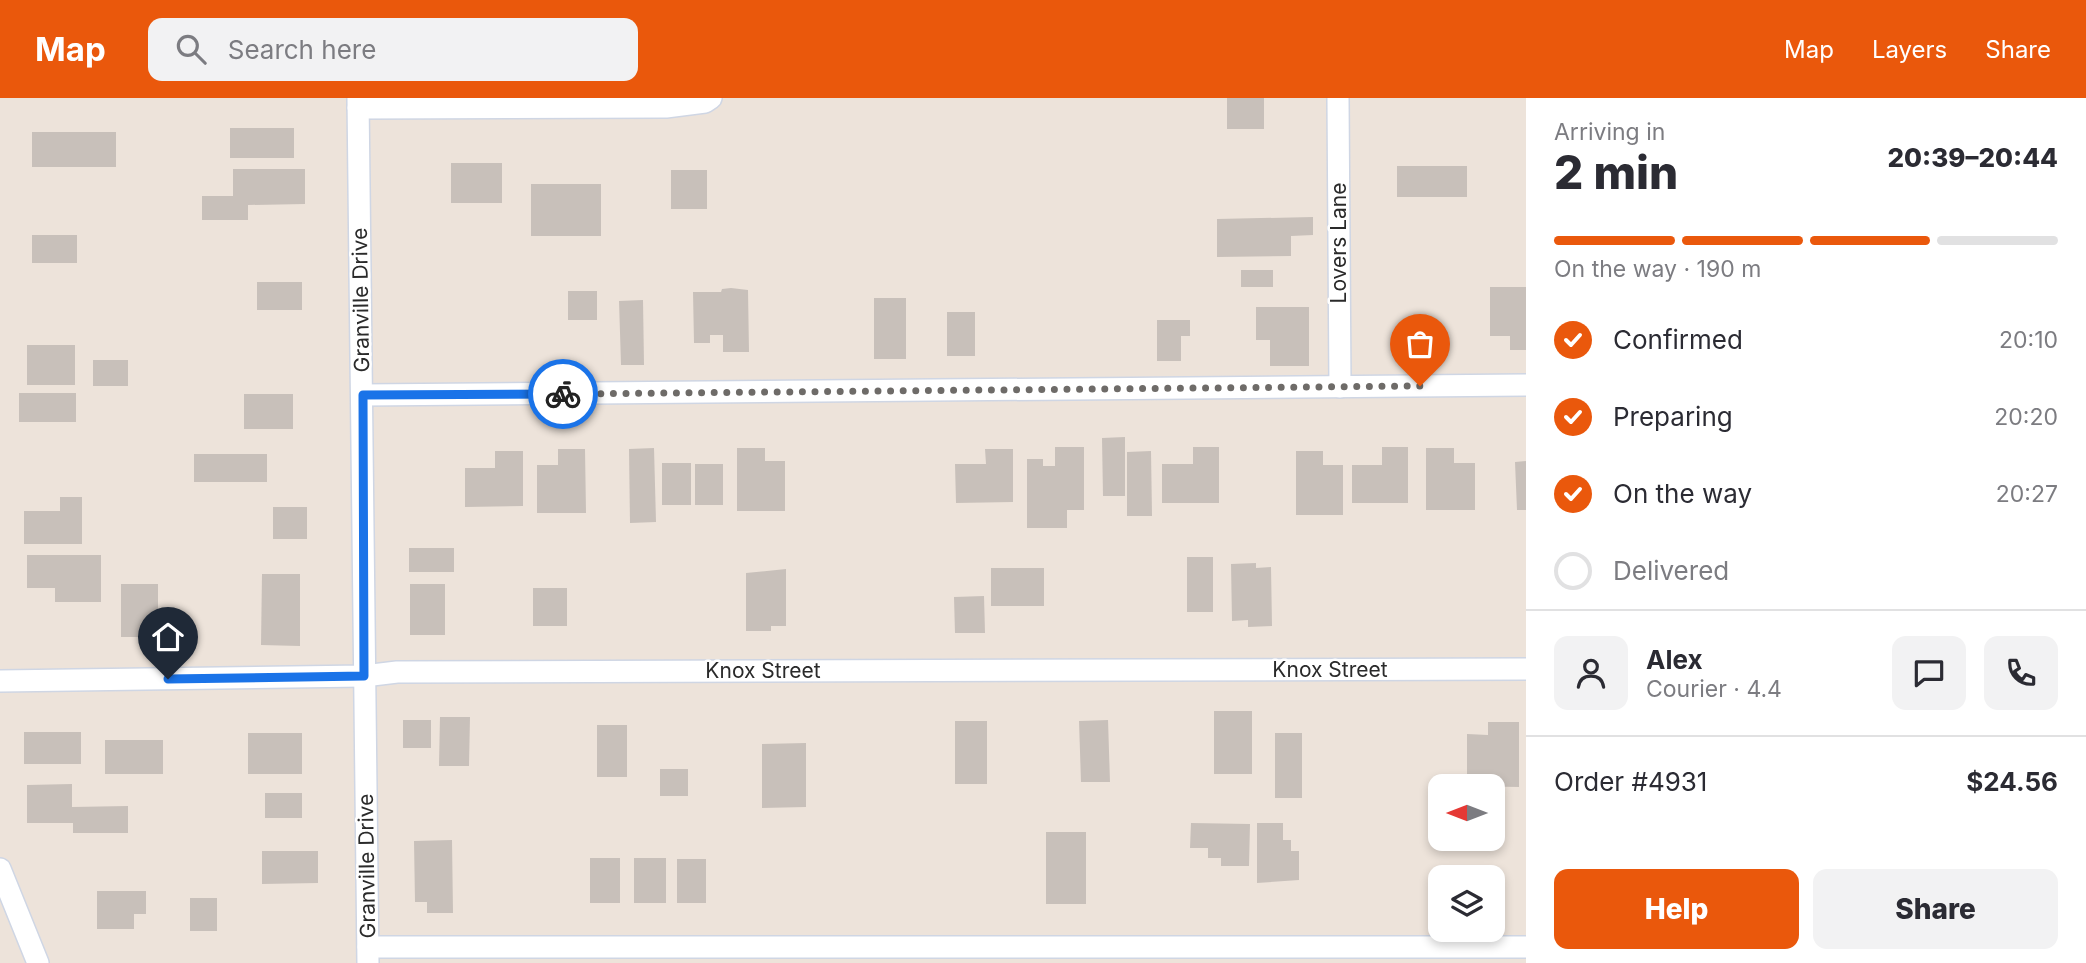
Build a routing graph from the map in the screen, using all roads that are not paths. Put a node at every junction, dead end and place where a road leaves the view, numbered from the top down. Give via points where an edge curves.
1 (712, 98) edge
2 (1338, 98) edge
3 (358, 103) edge
4 (1526, 385) edge
5 (1340, 387) junction
6 (363, 395) junction
7 (1526, 669) edge
8 (364, 676) junction
9 (0, 681) edge
10 (0, 869) edge
11 (1526, 947) edge
12 (368, 955) edge
13 (38, 963) edge

1 - 3 street via 666,107
2 - 5 street, Lovers Lane
3 - 6 street, Granville Drive
4 - 5 street
5 - 6 street
6 - 8 street, Granville Drive
7 - 8 street, Knox Street via 397,672
8 - 9 street, Knox Street
8 - 12 street, Granville Drive
10 - 13 street
11 - 12 street

